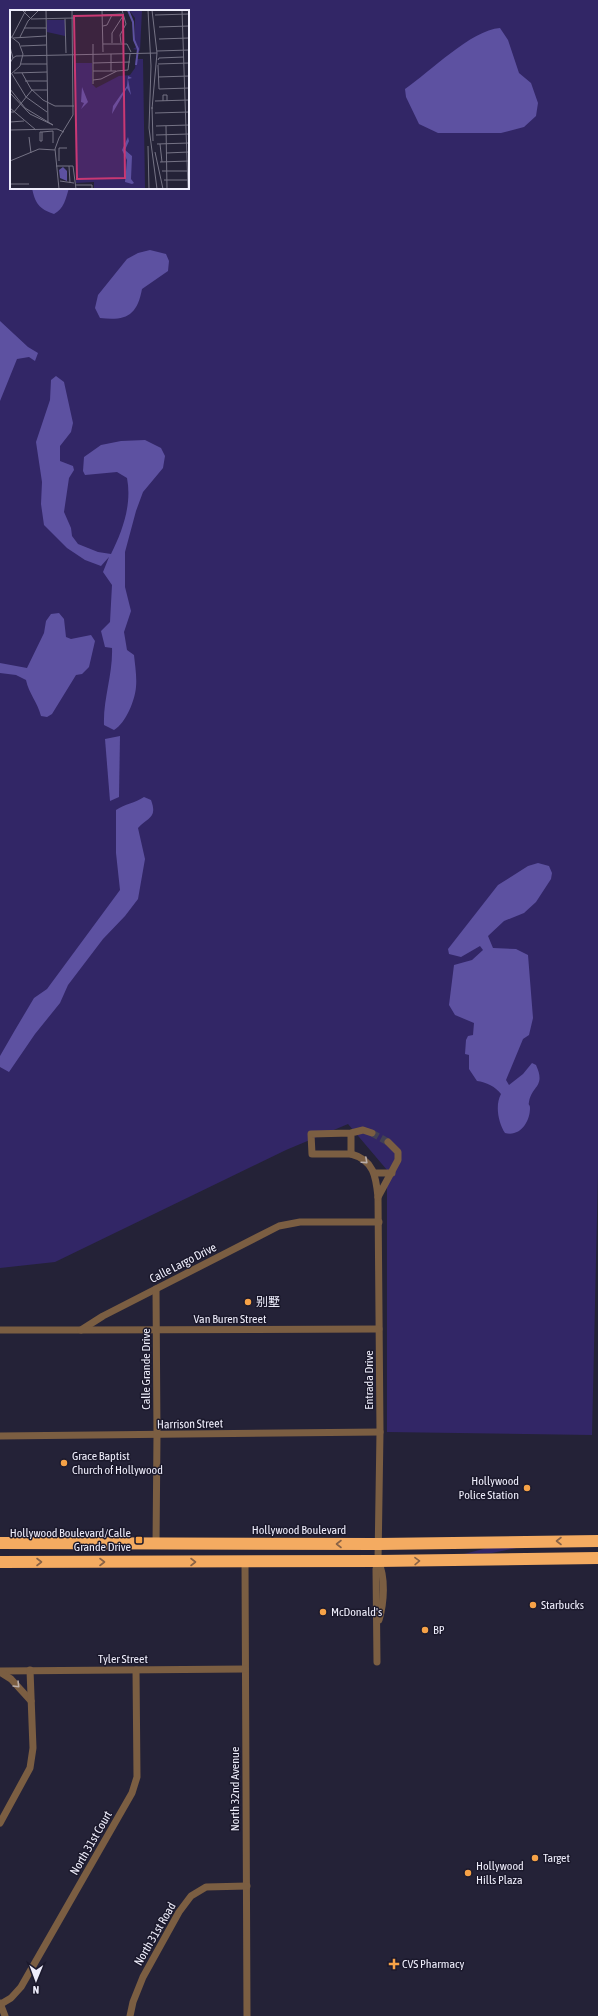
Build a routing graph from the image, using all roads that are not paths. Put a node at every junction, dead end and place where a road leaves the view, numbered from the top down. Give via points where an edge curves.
1 (351, 1133) junction
2 (372, 1133) tunnel mouth
3 (388, 1142) tunnel mouth
4 (351, 1154) junction
5 (375, 1172) junction
6 (392, 1173) junction
7 (378, 1197) junction
8 (379, 1222) junction
9 (156, 1289) junction
10 (380, 1329) junction
11 (0, 1330) edge
12 (81, 1330) junction
13 (156, 1330) junction
14 (380, 1432) junction
15 (157, 1435) junction
16 (0, 1436) edge
17 (598, 1541) edge
18 (0, 1543) edge
19 (156, 1544) junction
20 (221, 1544) junction
21 (378, 1544) junction
22 (598, 1558) edge
23 (378, 1561) junction
24 (0, 1562) edge
25 (126, 1562) junction
26 (176, 1562) junction
27 (245, 1562) junction
28 (377, 1662) dead end
29 (245, 1669) junction
30 (30, 1670) junction
31 (136, 1670) junction
32 (0, 1671) edge
33 (31, 1701) junction
34 (0, 1823) edge
35 (247, 1886) junction
36 (0, 2003) edge
37 (4, 2016) edge
38 (130, 2016) edge
39 (247, 2016) edge

1 - 2 street via 364,1130
1 - 4 street
1 - 4 street via 311,1134 312,1154
3 - 6 street via 398,1152 398,1160
4 -> 5 street via 360,1156
5 - 6 street
5 - 7 street, Entrada Drive
6 - 7 street
7 - 8 street, Entrada Drive
8 - 9 street, Calle Largo Drive via 300,1222 279,1226
8 - 10 street, Entrada Drive
9 - 12 street, Calle Largo Drive
9 - 13 street, Calle Grande Drive
10 - 13 street, Van Buren Street
10 - 14 street, Entrada Drive
11 - 12 street, Calle Largo Drive
12 - 13 street, Van Buren Street
13 - 15 street, Calle Grande Drive
14 - 15 street, Harrison Street
14 - 21 street, Entrada Drive
15 - 16 street, Harrison Street
15 - 19 street, Calle Grande Drive
17 -> 21 highway, Hollywood Boulevard
18 - 19 highway, Hollywood Boulevard
19 - 20 highway, Hollywood Boulevard
19 - 25 highway via 147,1553
21 -> 20 highway, Hollywood Boulevard
20 - 26 highway via 186,1550
21 - 23 street, Entrada Drive
23 -> 22 highway
23 - 27 highway
23 - 28 street, Entrada Drive
24 -> 25 highway
25 - 26 highway
26 -> 27 highway
27 - 29 street, North 32nd Avenue
29 - 31 street, Tyler Street
29 - 35 street, North 32nd Avenue
30 - 31 street, Tyler Street
30 - 32 street, Tyler Street
30 - 33 street
31 - 36 street, North 31st Court via 137,1777 132,1793 21,1987 12,1998
32 -> 33 street
33 - 34 street via 33,1748 30,1768
35 - 38 street, North 31st Road via 206,1887 191,1896 179,1912 143,1977
35 - 39 street, North 32nd Avenue
36 - 37 street

